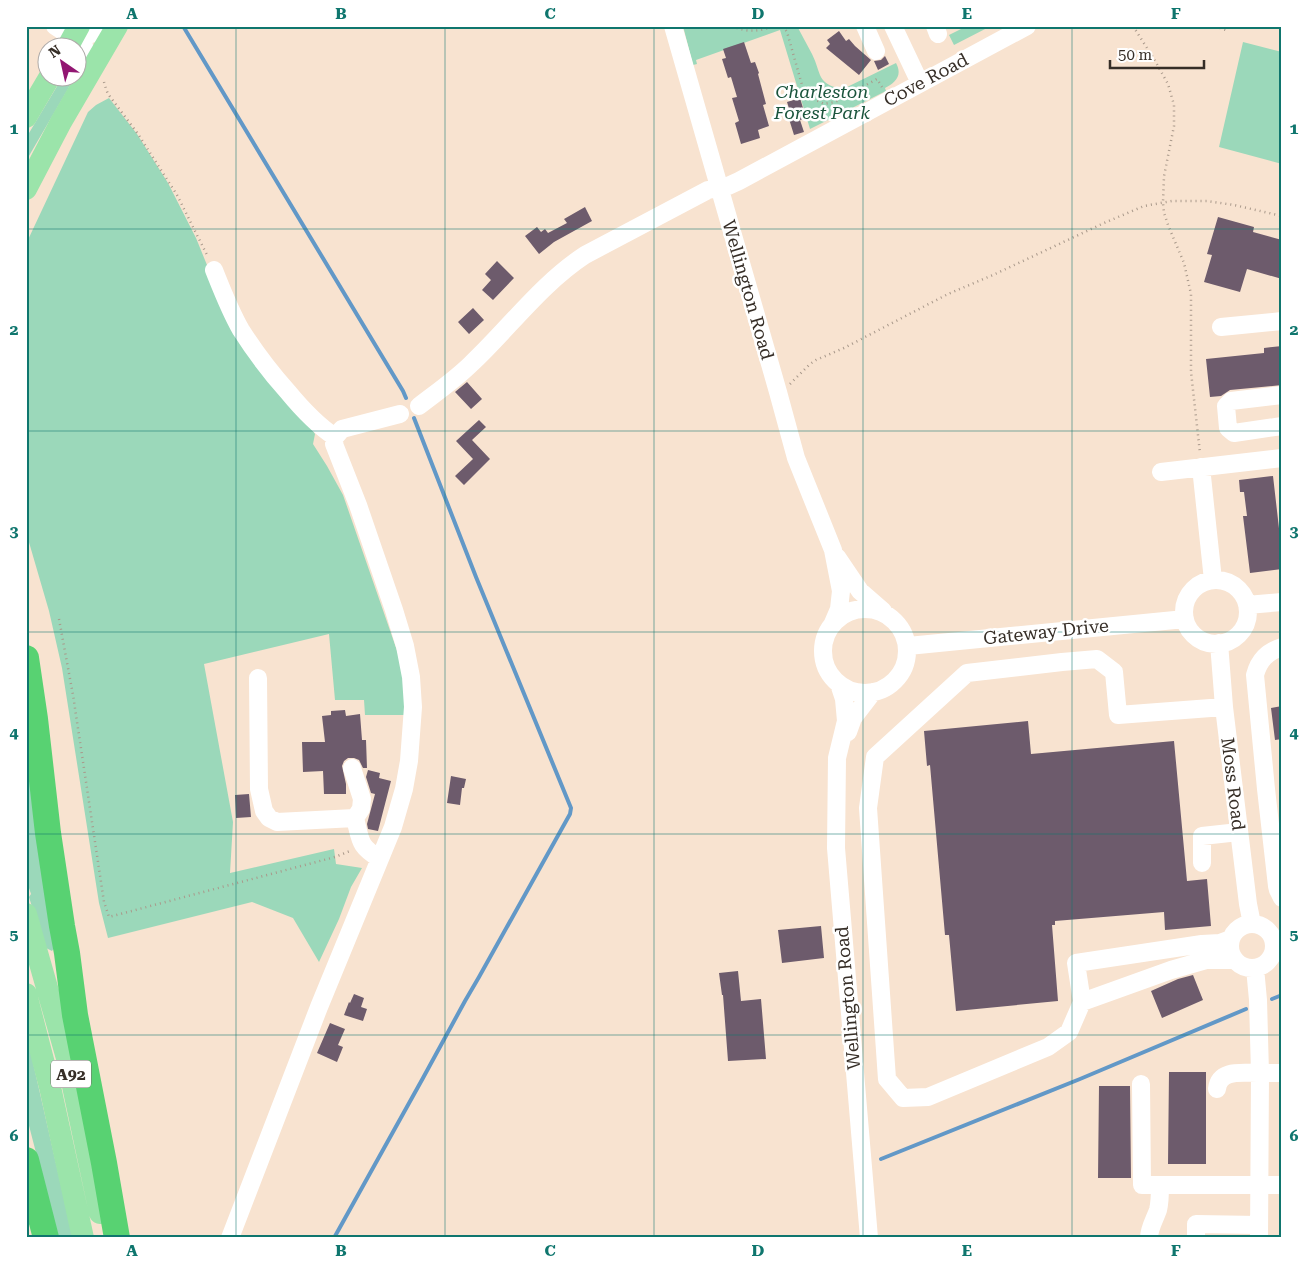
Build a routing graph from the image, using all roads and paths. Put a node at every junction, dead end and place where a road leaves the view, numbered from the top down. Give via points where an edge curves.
1 (105, 26) edge
2 (117, 26) edge
3 (673, 26) edge
4 (732, 26) edge
5 (778, 26) edge
6 (783, 26) edge
7 (865, 26) edge
8 (893, 26) edge
9 (1027, 26) edge
10 (1133, 26) edge
11 (1215, 26) edge
12 (1228, 30) dead end
13 (73, 32) edge
14 (876, 51) dead end
15 (104, 79) dead end
16 (920, 83) junction
17 (43, 88) edge
18 (884, 90) dead end
19 (72, 104) junction
20 (26, 117) edge
21 (719, 187) junction
22 (26, 189) edge
23 (1163, 202) junction
24 (1282, 216) edge
25 (214, 270) joint
26 (1282, 321) edge
27 (1220, 328) dead end
28 (778, 392) junction
29 (1282, 395) edge
30 (419, 406) dead end
31 (400, 414) dead end
32 (1282, 426) edge
33 (335, 438) junction
34 (1282, 458) edge
35 (1201, 467) junction
36 (1161, 472) dead end
37 (833, 550) junction
38 (1214, 580) junction
39 (1282, 602) edge
40 (1247, 605) junction
41 (887, 614) junction
42 (59, 619) dead end
43 (1185, 619) junction
44 (833, 623) junction
45 (1219, 643) junction
46 (908, 646) junction
47 (1282, 647) edge
48 (26, 658) edge
49 (258, 678) dead end
50 (839, 684) junction
51 (873, 692) junction
52 (1224, 707) junction
53 (837, 758) junction
54 (352, 768) dead end
55 (355, 818) junction
56 (1239, 832) junction
57 (335, 857) dead end
58 (380, 859) junction
59 (1202, 863) dead end
60 (1282, 898) edge
61 (26, 914) edge
62 (1252, 924) junction
63 (1231, 939) junction
64 (1278, 945) edge
65 (67, 953) junction
66 (1235, 960) junction
67 (1255, 968) junction
68 (26, 994) edge
69 (1082, 1002) junction
70 (1260, 1073) junction
71 (1282, 1073) edge
72 (1141, 1084) dead end
73 (1217, 1089) dead end
74 (26, 1160) edge
75 (1155, 1185) junction
76 (1260, 1185) junction
77 (1282, 1185) edge
78 (1259, 1231) edge
79 (46, 1238) edge
80 (83, 1238) edge
81 (106, 1238) edge
82 (117, 1238) edge
83 (127, 1238) edge
84 (230, 1238) edge
85 (869, 1238) edge
86 (1149, 1238) edge
87 (1196, 1238) edge

1 - 13 street via 92,34
2 - 19 main road
3 - 21 street, Wellington Road
4 - 5 path via 755,32
6 - 18 path via 802,85 810,97 824,104 835,102 877,79
7 - 14 street
8 - 16 street
9 - 16 street, Cove Road
10 - 23 path via 1168,84 1174,105
11 - 12 path
13 - 19 street via 84,55 83,71
15 - 25 path via 108,94 177,195
16 - 21 street, Cove Road via 739,182
17 - 20 main road
19 - 22 main road
21 - 28 street, Wellington Road
21 - 30 street, Cove Road via 571,264 472,363
23 - 24 path via 1234,204
23 - 28 path via 1126,213 948,294 816,360
23 - 35 path via 1189,285 1191,372
25 - 33 street via 237,322 258,356 302,408
26 - 27 street
28 - 37 street, Wellington Road via 796,458
29 - 32 street via 1231,401 1226,406 1228,428 1234,433
31 - 33 street via 347,427
33 - 58 street via 335,448 394,610 411,677 413,707 409,761 393,827
34 - 35 street
35 - 36 street
35 - 38 street
37 - 41 street, Wellington Road via 860,591
37 - 44 street, Wellington Road via 841,591
38 - 40 street via 1222,580 1239,589
38 - 43 street via 1194,589 1185,608
39 - 40 street
40 - 45 street via 1245,626 1230,640
41 - 44 street via 864,608 853,610
41 - 46 street via 897,622
42 - 57 path via 109,917
43 - 45 street via 1188,627 1202,640
43 - 46 street, Gateway Drive
44 - 50 street via 827,633 823,655 831,676
45 - 52 street, Moss Road
46 - 51 street via 903,671 895,681
47 - 60 street via 1272,650 1259,662 1255,675 1277,886
48 - 65 highway, A92
49 - 55 street via 259,789 264,811 277,822
50 - 51 street via 861,693
50 - 53 street, Wellington Road via 846,720
51 - 53 street, Wellington Road via 853,718
52 - 56 street, Moss Road
52 - 69 street via 1118,715 1114,672 1097,659 967,673 875,757 868,808 887,1079 892,1085 904,1098 928,1097 1048,1047 1069,1032
53 - 85 street, Wellington Road via 836,848
54 - 55 street via 362,799 361,809
55 - 58 street via 364,847
56 - 59 street via 1202,836
56 - 62 street, Moss Road
58 - 84 street
61 - 81 main road, A92 via 67,1058
62 - 63 street via 1239,928
62 - 64 street via 1267,930
63 - 66 street via 1231,954
63 - 69 street via 1076,963
64 - 67 street via 1271,958
65 - 82 highway, A92 via 75,1015
65 - 83 highway, A92
66 - 67 street via 1240,965
66 - 69 street via 1206,960
67 - 70 street
68 - 80 main road, A92
70 - 71 street
70 - 73 street via 1225,1075 1218,1082
70 - 76 street
72 - 75 street via 1142,1184
74 - 79 highway
75 - 76 street
75 - 86 street via 1160,1197
76 - 77 street
76 - 78 street
78 - 87 street via 1196,1224

